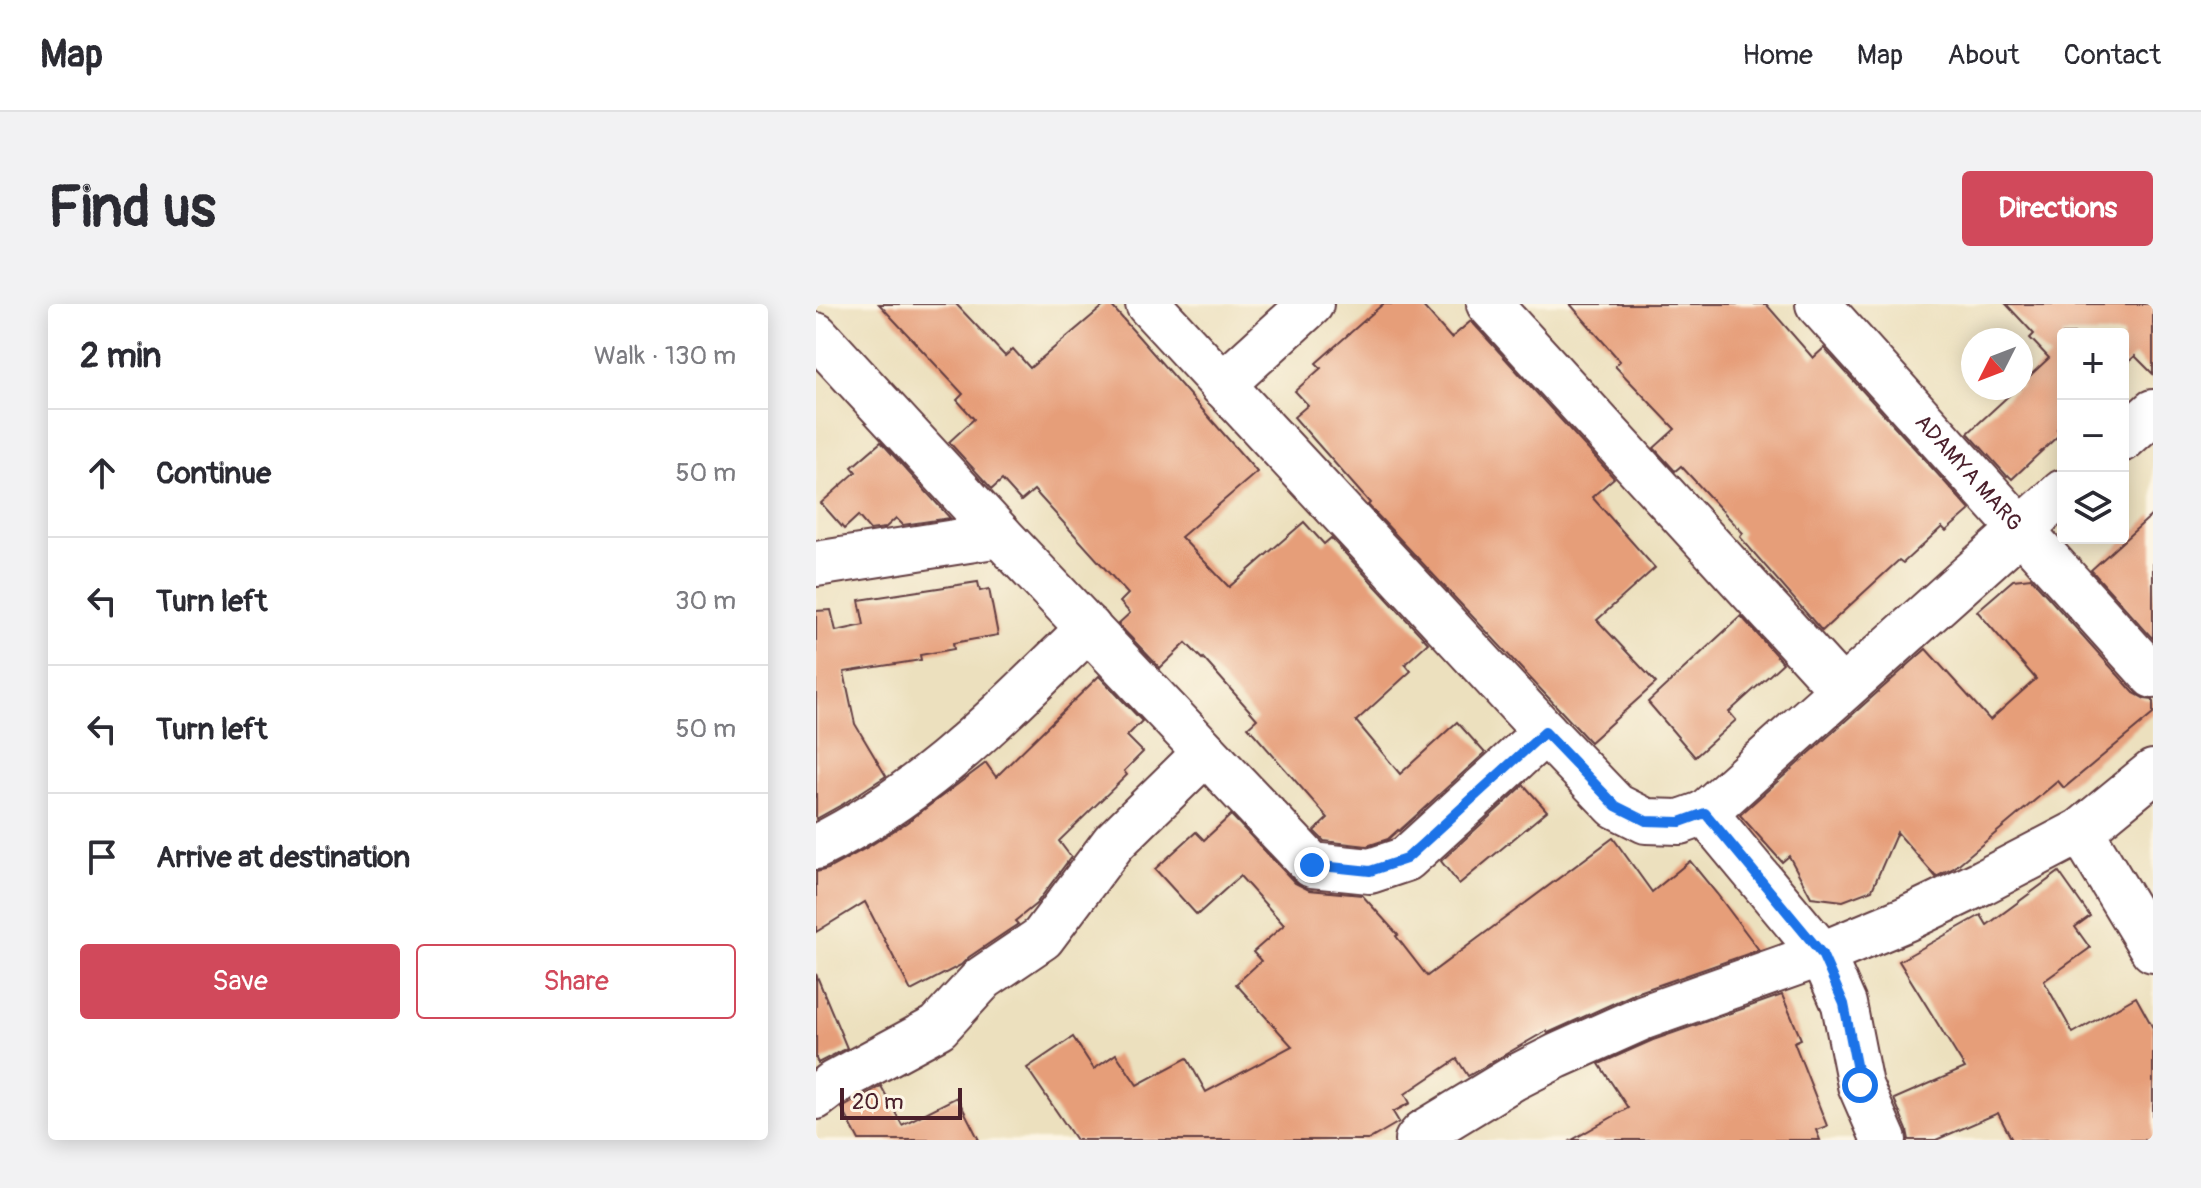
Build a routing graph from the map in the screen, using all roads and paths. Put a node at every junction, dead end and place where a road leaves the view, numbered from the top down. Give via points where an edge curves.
1 (1148, 304) edge
2 (1311, 304) edge
3 (1489, 304) edge
4 (1818, 304) edge
5 (816, 335) edge
6 (1222, 385) junction
7 (2153, 412) edge
8 (2129, 434) edge
9 (2057, 497) edge
10 (2021, 529) junction
11 (1000, 535) junction
12 (816, 564) edge
13 (1089, 628) junction
14 (2153, 676) edge
15 (1841, 689) junction
16 (1545, 732) junction
17 (1205, 753) junction
18 (2153, 772) edge
19 (1705, 813) junction
20 (2081, 831) junction
21 (816, 847) edge
22 (2153, 950) edge
23 (1822, 954) junction
24 (816, 1097) edge
25 (1417, 1140) edge
26 (1884, 1140) edge

1 - 6 street
2 - 6 street
3 - 15 street
4 - 10 street, ADAMYA MARG
5 - 11 street
6 - 16 street
7 - 8 street
9 - 10 street
10 - 14 street, ADAMYA MARG
10 - 15 street
11 - 12 street
11 - 13 street
13 - 17 street
13 - 21 street via 950,760 895,801
15 - 19 street
16 - 17 street via 1406,859 1370,871 1312,865
16 - 19 street via 1616,806 1646,821 1680,822
17 - 24 street via 1114,842 1042,938 983,978 938,1027
18 - 20 street
19 - 23 street
20 - 22 street
20 - 23 street via 1906,919
23 - 25 street via 1644,1017 1557,1056
23 - 26 street via 1844,1004 1860,1085

